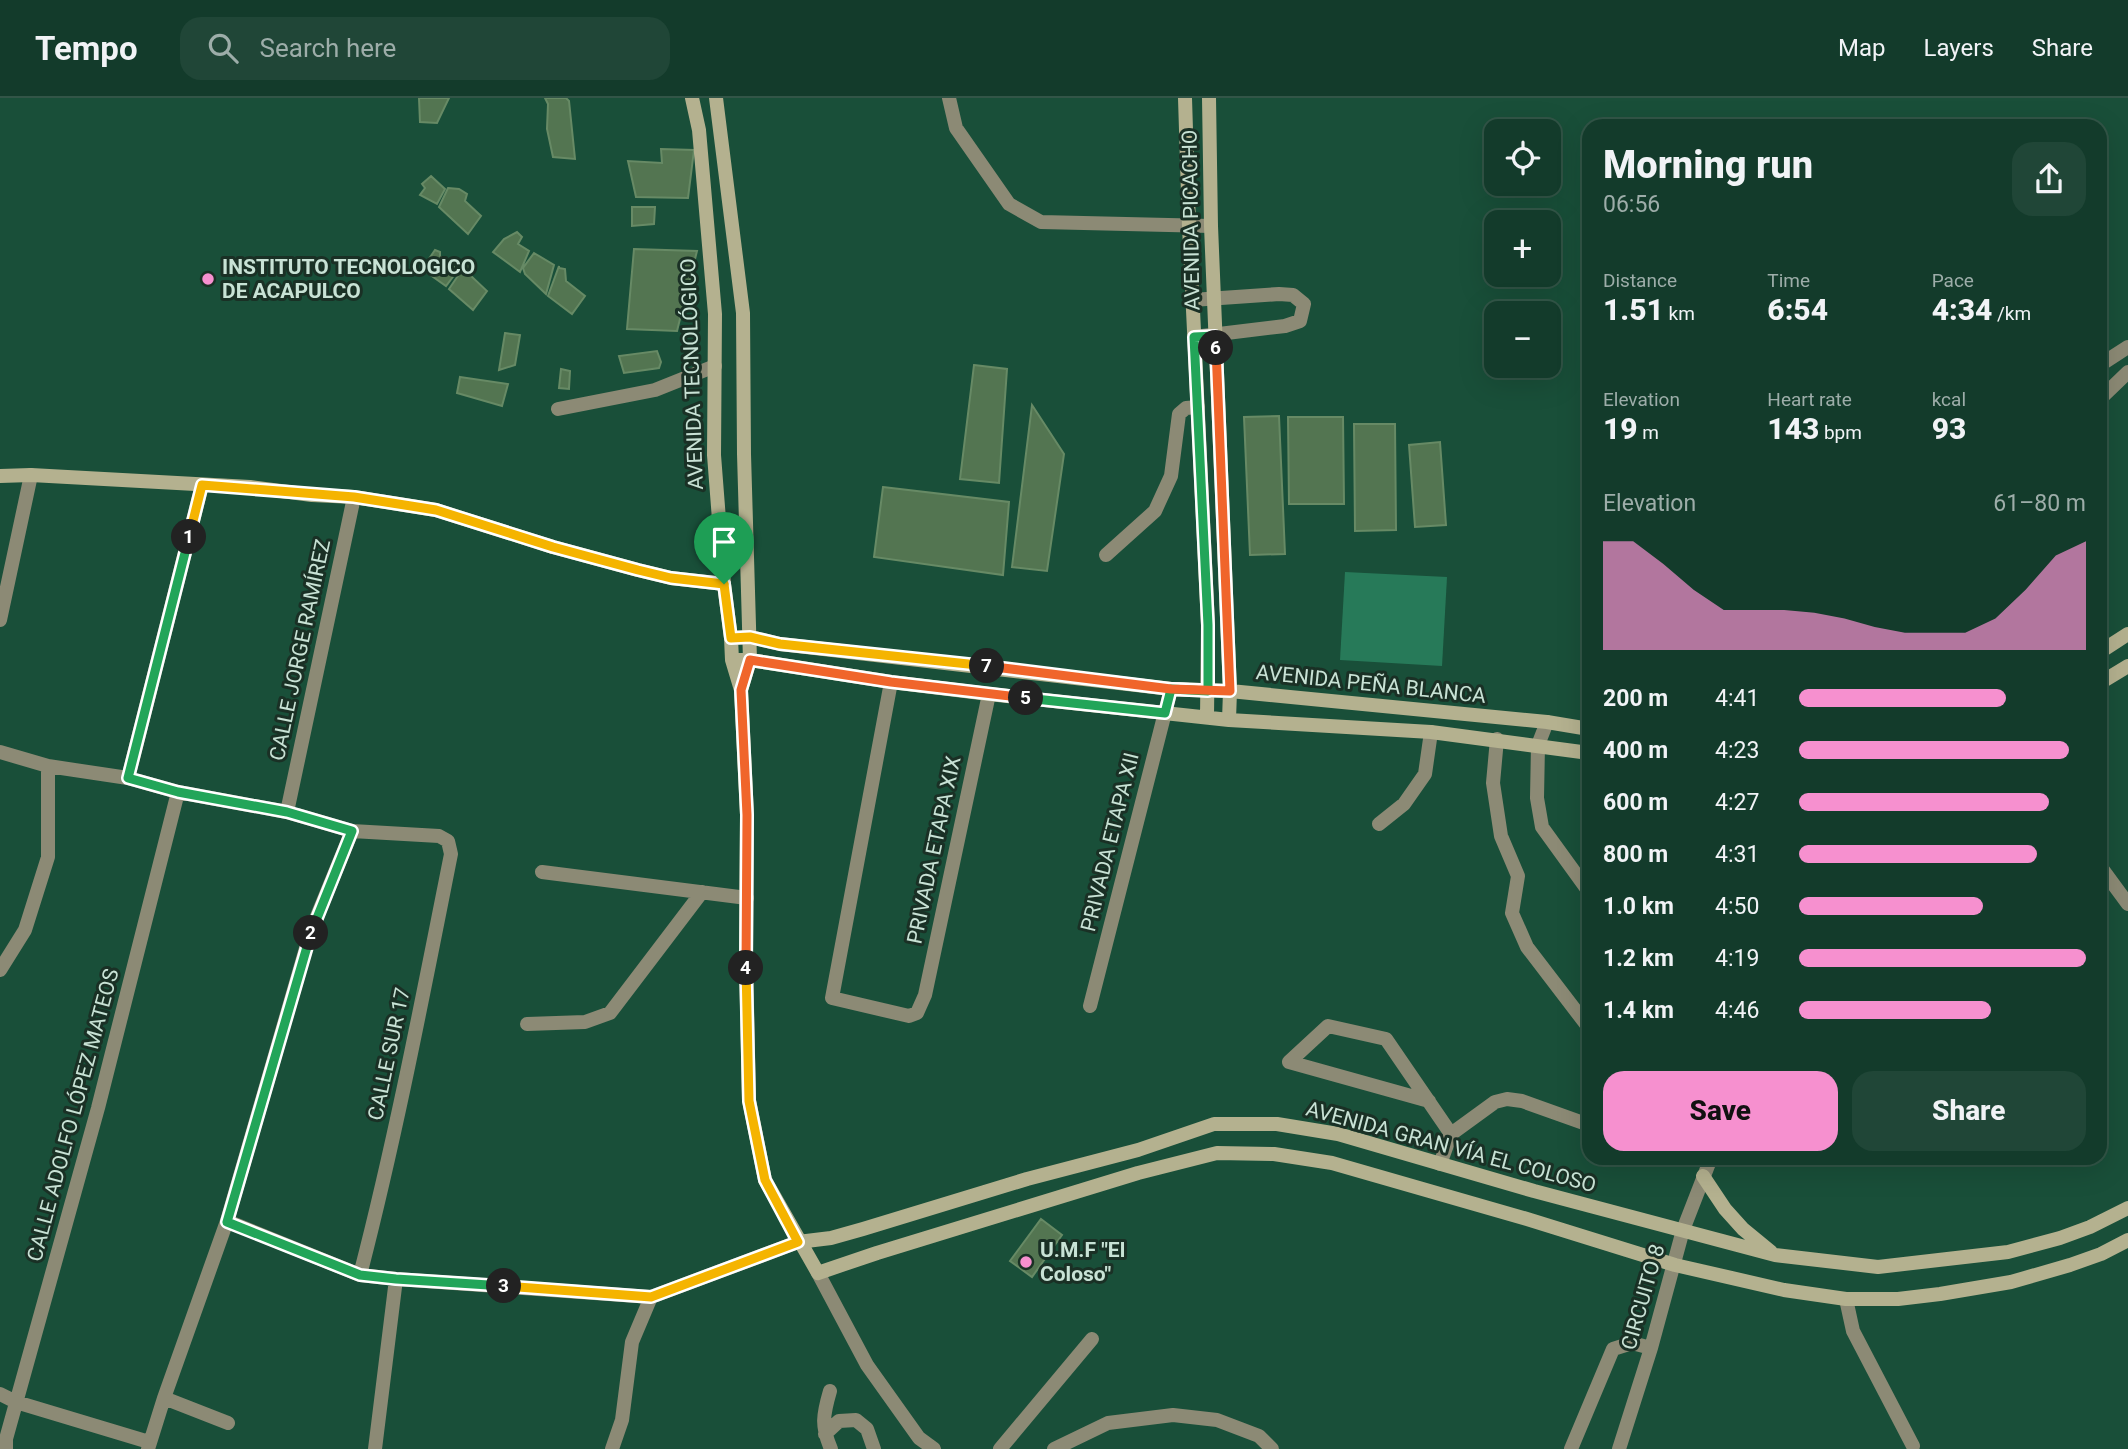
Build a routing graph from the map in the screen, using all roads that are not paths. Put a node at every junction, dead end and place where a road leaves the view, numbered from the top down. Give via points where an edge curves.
1 (692, 98) edge
2 (716, 98) edge
3 (949, 98) edge
4 (1185, 98) edge
5 (1209, 98) edge
6 (1189, 226) junction
7 (1210, 226) junction
8 (1213, 298) junction
9 (1192, 300) junction
10 (1215, 336) junction
11 (1194, 337) junction
12 (2128, 348) edge
13 (2107, 361) edge
14 (715, 366) junction
15 (2128, 372) edge
16 (2107, 392) edge
17 (1198, 407) junction
18 (558, 409) dead end
19 (31, 475) junction
20 (0, 476) edge
21 (202, 485) junction
22 (354, 497) junction
23 (1106, 555) dead end
24 (724, 584) junction
25 (0, 620) edge
26 (2128, 634) edge
27 (750, 637) junction
28 (731, 638) junction
29 (2107, 648) edge
30 (732, 660) junction
31 (750, 660) junction
32 (2128, 666) edge
33 (2107, 679) edge
34 (891, 682) junction
35 (1171, 689) junction
36 (741, 690) junction
37 (1208, 691) junction
38 (1230, 691) junction
39 (989, 694) junction
40 (1165, 713) junction
41 (1207, 717) junction
42 (1229, 720) junction
43 (1546, 722) junction
44 (1582, 728) edge
45 (1431, 732) junction
46 (1497, 739) junction
47 (1538, 745) junction
48 (0, 752) edge
49 (1582, 752) edge
50 (48, 766) junction
51 (128, 778) junction
52 (178, 792) junction
53 (287, 812) junction
54 (1379, 824) dead end
55 (352, 831) junction
56 (542, 872) dead end
57 (2107, 876) edge
58 (1582, 882) edge
59 (702, 892) junction
60 (747, 898) junction
61 (2128, 904) edge
62 (0, 970) edge
63 (1090, 1006) dead end
64 (1582, 1019) edge
65 (527, 1024) dead end
66 (1429, 1101) junction
67 (1582, 1122) edge
68 (1451, 1134) junction
69 (1440, 1164) junction
70 (1708, 1165) edge
71 (1703, 1176) junction
72 (2128, 1208) edge
73 (227, 1222) junction
74 (1683, 1230) junction
75 (2128, 1241) edge
76 (798, 1242) junction
77 (1775, 1255) junction
78 (1675, 1265) junction
79 (818, 1273) junction
80 (360, 1275) junction
81 (396, 1279) junction
82 (651, 1297) junction
83 (1846, 1299) junction
84 (1092, 1339) dead end
85 (1651, 1348) junction
86 (830, 1391) dead end
87 (0, 1394) edge
88 (164, 1398) junction
89 (16, 1402) junction
90 (228, 1423) dead end
91 (825, 1434) junction
92 (148, 1446) edge
93 (1913, 1446) dead end
94 (6, 1449) edge
95 (374, 1449) edge
96 (612, 1449) edge
97 (831, 1449) edge
98 (874, 1449) edge
99 (934, 1449) edge
100 (1000, 1449) edge
101 (1054, 1449) edge
102 (1272, 1449) edge
103 (1571, 1449) edge
104 (1619, 1449) edge

1 - 14 main road, AVENIDA TECNOLÓGICO via 699,130 714,301
2 - 27 main road, AVENIDA TECNOLÓGICO via 743,313
3 - 6 street via 956,128 1009,204 1041,222
4 - 6 main road, AVENIDA PICACHO
5 - 7 main road, AVENIDA PICACHO
6 - 7 street
6 - 9 main road, AVENIDA PICACHO
7 - 8 main road, AVENIDA PICACHO
8 - 9 street
8 - 10 main road, AVENIDA PICACHO
8 - 10 street via 1279,294 1293,295 1304,304 1300,321
9 - 11 main road, AVENIDA PICACHO
10 - 11 street
10 - 38 main road, AVENIDA PICACHO
11 - 17 main road, AVENIDA PICACHO
12 - 13 street
14 - 18 street via 655,390
14 - 24 main road, AVENIDA TECNOLÓGICO via 714,455
15 - 16 street
17 - 23 street via 1179,414 1171,476 1155,510
17 - 37 main road, AVENIDA PICACHO
19 - 20 main road
19 - 21 main road
19 - 25 street
21 - 22 main road
21 - 51 street
22 - 24 main road via 436,510 671,578
22 - 53 street, CALLE JORGE RAMÍREZ
24 - 28 main road, AVENIDA TECNOLÓGICO
26 - 29 main road
27 - 28 main road, AVENIDA PEÑA BLANCA
27 - 31 main road, AVENIDA TECNOLÓGICO
27 - 35 main road, AVENIDA PEÑA BLANCA
28 - 30 main road, AVENIDA TECNOLÓGICO
30 - 31 main road, AVENIDA PEÑA BLANCA
30 - 36 main road, AVENIDA TECNOLÓGICO
31 - 34 main road, AVENIDA PEÑA BLANCA
31 - 36 main road, AVENIDA TECNOLÓGICO
32 - 33 main road
34 - 39 main road, AVENIDA PEÑA BLANCA
34 - 39 street, PRIVADA ETAPA XIX via 832,999 909,1016 917,1013 925,995
35 - 37 main road, AVENIDA PEÑA BLANCA
35 - 40 street, PRIVADA ETAPA XII
36 - 60 main road, AVENIDA TECNOLÓGICO
37 - 38 main road, AVENIDA PEÑA BLANCA
37 - 41 main road, AVENIDA PICACHO
38 - 42 main road, AVENIDA PICACHO
38 - 43 main road, AVENIDA PEÑA BLANCA
39 - 40 main road, AVENIDA PEÑA BLANCA
40 - 41 main road, AVENIDA PEÑA BLANCA
40 - 63 street, PRIVADA ETAPA XII
41 - 42 main road, AVENIDA PEÑA BLANCA
42 - 45 main road, AVENIDA PEÑA BLANCA
43 - 44 main road, AVENIDA PEÑA BLANCA
43 - 47 street
45 - 46 main road, AVENIDA PEÑA BLANCA
45 - 54 street via 1425,774 1404,804
46 - 47 main road, AVENIDA PEÑA BLANCA
46 - 64 street via 1493,783 1501,836 1517,876 1512,912 1527,947
47 - 49 main road, AVENIDA PEÑA BLANCA
47 - 58 street via 1537,798 1542,827
48 - 50 street
50 - 51 street
50 - 62 street via 48,857 25,930
51 - 52 street
52 - 53 street
52 - 89 street, CALLE ADOLFO LÓPEZ MATEOS via 98,1108
53 - 55 street
55 - 73 street via 311,931
55 - 80 street, CALLE SUR 17 via 439,836 448,841 451,854 384,1181
56 - 59 street
57 - 61 street
59 - 60 street
59 - 65 street via 610,1013 584,1022
60 - 76 main road, AVENIDA TECNOLÓGICO via 749,1101 765,1180
66 - 66 street via 1386,1040 1328,1026 1289,1062
66 - 68 street
67 - 68 street via 1507,1099 1495,1102
68 - 69 street
69 - 74 main road, AVENIDA GRAN VÍA EL COLOSO
69 - 76 main road, AVENIDA GRAN VÍA EL COLOSO via 1338,1135 1277,1124 1214,1124 863,1229
70 - 71 street, CIRCUITO 8
71 - 74 street, CIRCUITO 8
71 - 77 main road via 1743,1229
72 - 77 main road, AVENIDA GRAN VÍA EL COLOSO via 2060,1238 1952,1260 1878,1268
73 - 80 street, AVENIDA GRAN VÍA EL COLOSO
73 - 88 street
74 - 77 main road, AVENIDA GRAN VÍA EL COLOSO
74 - 78 street, CIRCUITO 8
75 - 83 main road via 2011,1282 1898,1299
76 - 79 main road, AVENIDA TECNOLÓGICO
76 - 82 street, AVENIDA GRAN VÍA EL COLOSO
78 - 79 main road via 1332,1163 1274,1154 1217,1153 1126,1176
78 - 83 main road
78 - 85 street, CIRCUITO 8
79 - 99 street via 867,1365 919,1438
80 - 81 street, AVENIDA GRAN VÍA EL COLOSO
81 - 82 street, AVENIDA GRAN VÍA EL COLOSO
81 - 95 street
82 - 96 street via 632,1342 622,1420
83 - 93 street via 1853,1331
84 - 100 street
85 - 103 street via 1632,1343 1613,1349
85 - 104 street, CIRCUITO 8
86 - 91 street via 823,1416
87 - 89 street
88 - 90 street
88 - 92 street
89 - 92 street
89 - 94 street, CALLE ADOLFO LÓPEZ MATEOS
91 - 97 street
91 - 98 street via 839,1421 856,1420 867,1429
101 - 102 street via 1108,1423 1173,1415 1217,1420 1259,1436

